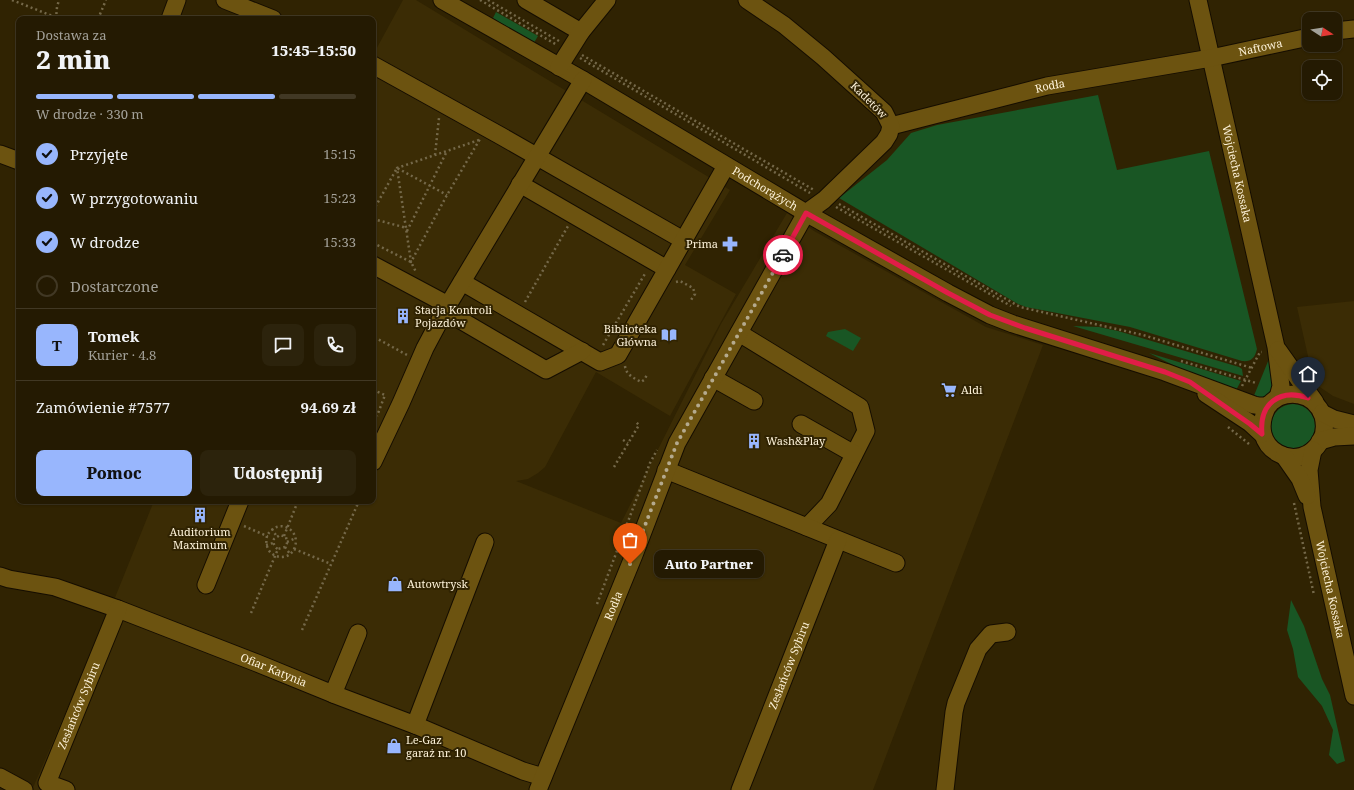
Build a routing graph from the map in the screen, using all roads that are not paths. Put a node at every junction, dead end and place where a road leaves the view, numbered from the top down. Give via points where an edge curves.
1 (177, 0) edge
2 (225, 0) edge
3 (442, 0) edge
4 (526, 0) edge
5 (608, 0) edge
6 (747, 0) edge
7 (1198, 0) edge
8 (245, 4) edge
9 (171, 16) edge
10 (267, 16) edge
11 (1354, 29) edge
12 (1342, 30) edge
13 (581, 32) junction
14 (1302, 38) edge
15 (1211, 58) junction
16 (376, 67) edge
17 (559, 67) junction
18 (583, 80) junction
19 (891, 126) junction
20 (0, 154) edge
21 (537, 157) junction
22 (16, 160) edge
23 (726, 166) junction
24 (520, 184) junction
25 (806, 213) junction
26 (683, 240) junction
27 (376, 267) edge
28 (667, 268) junction
29 (462, 282) junction
30 (446, 308) junction
31 (739, 333) junction
32 (1276, 347) junction
33 (582, 351) junction
34 (713, 378) junction
35 (1190, 382) junction
36 (754, 401) dead end
37 (1274, 401) junction
38 (1319, 409) junction
39 (801, 424) dead end
40 (1354, 424) edge
41 (1354, 436) edge
42 (1259, 441) junction
43 (1317, 445) junction
44 (854, 454) junction
45 (376, 456) edge
46 (1284, 456) junction
47 (666, 470) junction
48 (239, 504) edge
49 (1312, 507) junction
50 (807, 527) junction
51 (838, 540) junction
52 (485, 542) dead end
53 (896, 563) dead end
54 (0, 576) edge
55 (206, 585) dead end
56 (118, 609) junction
57 (1007, 632) dead end
58 (358, 633) dead end
59 (333, 694) junction
60 (1354, 696) edge
61 (415, 725) junction
62 (0, 778) edge
63 (540, 784) edge
64 (45, 786) edge
65 (24, 790) edge
66 (66, 790) edge
67 (740, 790) edge
68 (945, 790) edge

1 - 9 street
2 - 8 street
3 - 17 street, Podchorążych
4 - 13 street
5 - 13 street
6 - 19 street, Kadetów via 784,25 856,86 884,112
7 - 15 street, Wojciecha Kossaka
8 - 10 street
11 - 12 street
13 - 17 street
14 - 15 street, Naftowa
15 - 19 street, Rodła via 1047,86
15 - 32 street, Wojciecha Kossaka
16 - 21 street
17 - 18 street, Podchorążych
18 - 21 street
18 - 23 street, Podchorążych
19 - 25 street, Kadetów via 884,142 824,200
20 - 22 street
21 - 24 street
21 - 26 street
23 - 25 street, Podchorążych
23 - 26 street
24 - 28 street
24 - 29 street
25 - 31 street, Rodła
25 - 35 street, Podchorążych via 990,315
26 - 28 street
27 - 30 street
28 - 33 street via 618,355 600,362
29 - 30 street
29 - 33 street
30 - 33 street via 546,370
30 - 45 street via 424,348
31 - 34 street, Rodła
31 - 44 street via 860,407 866,431
32 - 37 street, Wojciecha Kossaka via 1281,386
32 - 38 street, Wojciecha Kossaka
34 - 36 street
34 - 47 street, Rodła via 677,443
35 - 37 street, Podchorążych via 1254,405 1264,406
35 - 42 street, Podchorążych via 1250,424
37 - 38 street via 1288,394 1298,394 1308,398
37 - 42 street via 1264,413
38 - 40 street via 1334,419
38 - 43 street via 1324,427
39 - 44 street
41 - 43 street via 1334,437
42 - 46 street
43 - 46 street via 1302,456
43 - 49 street, Wojciecha Kossaka via 1309,470
44 - 50 street via 829,504
46 - 49 street, Wojciecha Kossaka via 1300,479
47 - 50 street
47 - 63 street, Rodła
48 - 55 street
49 - 60 street, Wojciecha Kossaka
50 - 51 street
51 - 53 street
51 - 67 street, Zesłańców Sybiru
52 - 61 street
54 - 56 street, Ofiar Katynia via 55,587
56 - 59 street, Ofiar Katynia
56 - 64 street, Zesłańców Sybiru via 87,666
57 - 68 street via 991,634 978,649 956,703
58 - 59 street
59 - 61 street, Ofiar Katynia
61 - 63 street, Ofiar Katynia via 523,771
62 - 65 street
64 - 66 street, Zesłańców Sybiru

